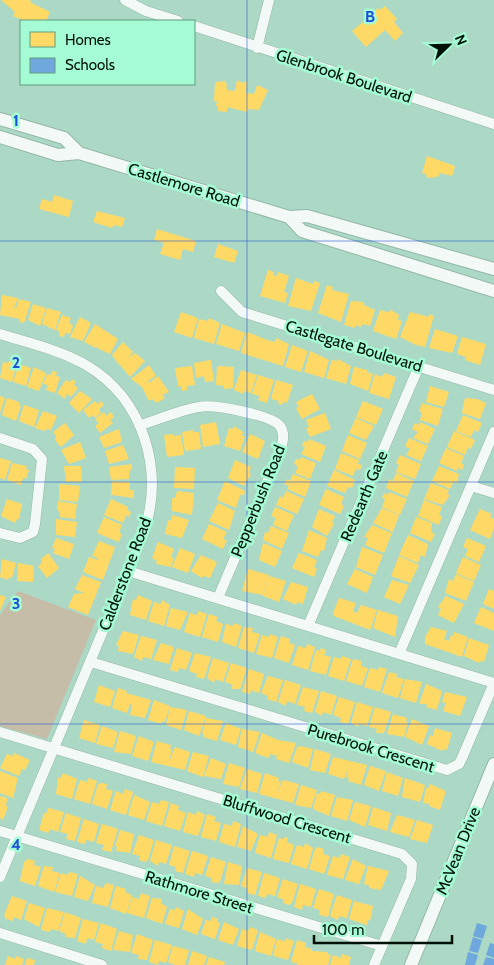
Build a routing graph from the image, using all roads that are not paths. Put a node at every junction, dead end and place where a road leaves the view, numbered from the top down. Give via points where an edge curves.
1 (125, 0) edge
2 (270, 0) edge
3 (175, 20) edge
4 (195, 26) edge
5 (258, 48) junction
6 (0, 119) edge
7 (494, 124) edge
8 (0, 137) edge
9 (79, 153) junction
10 (290, 217) junction
11 (494, 269) edge
12 (221, 291) dead end
13 (494, 291) edge
14 (0, 334) edge
15 (419, 366) junction
16 (494, 390) edge
17 (141, 425) junction
18 (494, 432) edge
19 (0, 438) edge
20 (471, 486) junction
21 (494, 493) edge
22 (0, 533) edge
23 (128, 571) junction
24 (218, 598) junction
25 (308, 626) junction
26 (399, 654) junction
27 (91, 662) junction
28 (494, 683) edge
29 (0, 732) edge
30 (54, 748) junction
31 (493, 768) edge
32 (0, 831) edge
33 (17, 836) junction
34 (0, 877) edge
35 (0, 933) edge
36 (382, 946) junction
37 (102, 965) edge
38 (374, 965) edge
39 (411, 965) edge

1 - 3 street
2 - 5 street
4 - 5 street, Glenbrook Boulevard
5 - 7 street, Glenbrook Boulevard
6 - 9 main road, Castlemore Road via 64,138
8 - 9 main road, Castlemore Road via 58,155
9 - 10 main road, Castlemore Road
10 - 11 main road, Castlemore Road via 307,216
10 - 13 main road, Castlemore Road via 302,231
12 - 15 street, Castlegate Boulevard via 242,312
14 - 17 street, Calderstone Road via 67,356 93,369 121,395
15 - 16 street, Castlegate Boulevard
15 - 25 street, Redearth Gate
17 - 23 street, Calderstone Road via 151,464 152,497 148,521
17 - 24 street, Pepperbush Road via 191,409 212,406 272,421 283,432 281,448
18 - 20 street
19 - 22 street via 33,449 42,459 33,532 20,538
20 - 21 street
20 - 26 street
23 - 24 street, Purebrook Crescent
23 - 27 street, Calderstone Road
24 - 25 street, Purebrook Crescent
25 - 26 street, Purebrook Crescent
26 - 28 street, Purebrook Crescent
27 - 28 street, Purebrook Crescent via 447,770 462,758
27 - 30 street, Calderstone Road
29 - 30 street, Bluffwood Crescent
30 - 33 street, Calderstone Road
30 - 36 street, Bluffwood Crescent via 402,854 412,864 411,878
31 - 39 main road, McVean Drive
32 - 33 street, Rathmore Street
33 - 34 street, Calderstone Road
33 - 36 street, Rathmore Street
35 - 37 street
36 - 38 street, Bluffwood Crescent

